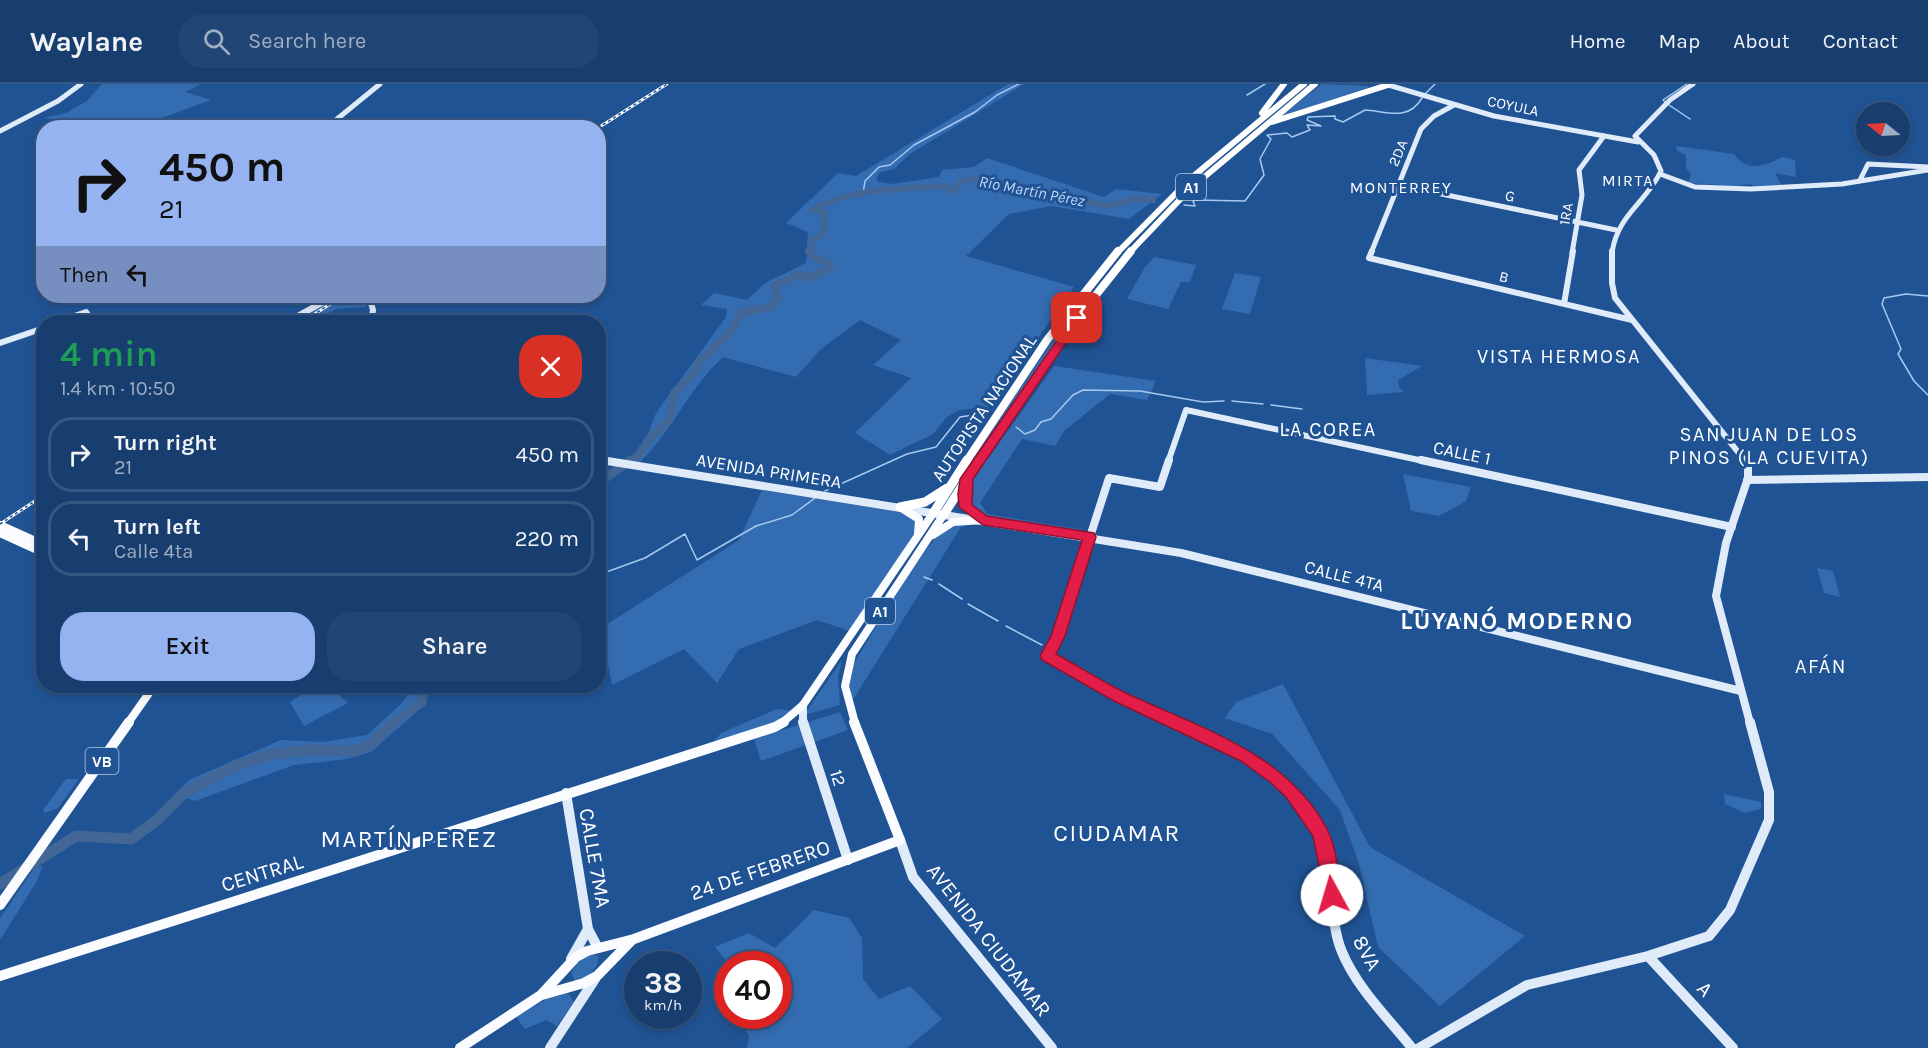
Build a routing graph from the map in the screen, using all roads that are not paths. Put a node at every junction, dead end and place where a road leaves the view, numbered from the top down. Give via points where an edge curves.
1 (81, 84) edge
2 (380, 84) edge
3 (1284, 84) edge
4 (1305, 84) edge
5 (1315, 84) edge
6 (1386, 84) edge
7 (1693, 84) edge
8 (1369, 87) edge
9 (1454, 105) junction
10 (336, 120) edge
11 (1254, 123) junction
12 (1264, 125) junction
13 (0, 131) edge
14 (1604, 136) junction
15 (1638, 142) junction
16 (1910, 165) junction
17 (1660, 167) junction
18 (1928, 169) edge
19 (1915, 172) junction
20 (1863, 173) junction
21 (1658, 177) junction
22 (1670, 177) junction
23 (1876, 178) junction
24 (1860, 180) junction
25 (1398, 185) junction
26 (1578, 222) junction
27 (1616, 231) junction
28 (1369, 258) joint
29 (321, 303) edge
30 (1564, 304) junction
31 (300, 315) edge
32 (1632, 320) junction
33 (36, 331) edge
34 (0, 343) edge
35 (606, 461) edge
36 (957, 477) junction
37 (1928, 477) edge
38 (967, 479) junction
39 (1748, 480) junction
40 (900, 507) junction
41 (939, 513) junction
42 (983, 520) junction
43 (0, 525) edge
44 (1731, 527) junction
45 (0, 533) edge
46 (1089, 537) junction
47 (36, 541) edge
48 (919, 544) junction
49 (36, 549) edge
50 (1741, 691) junction
51 (149, 693) edge
52 (804, 705) junction
53 (851, 717) joint
54 (775, 727) joint
55 (566, 793) junction
56 (900, 840) junction
57 (848, 860) junction
58 (0, 905) edge
59 (588, 929) junction
60 (634, 939) junction
61 (598, 948) junction
62 (1648, 956) junction
63 (566, 967) junction
64 (601, 971) junction
65 (0, 976) edge
66 (569, 988) junction
67 (541, 995) junction
68 (578, 1005) junction
69 (460, 1048) edge
70 (550, 1048) edge
71 (1052, 1048) edge
72 (1412, 1048) edge
73 (1419, 1048) edge
74 (1733, 1048) edge

1 - 13 main road via 58,101
2 - 10 main road
3 - 11 highway
4 - 11 highway, AUTOPISTA NACIONAL / A1
5 - 12 highway, AUTOPISTA NACIONAL / A1
6 - 8 highway
6 - 9 main road, COYULA
7 - 15 main road via 1666,103 1636,135
8 - 12 highway
9 - 14 main road, COYULA
9 - 25 main road, 2DA via 1421,129
11 - 36 highway, AUTOPISTA NACIONAL / A1 via 1198,170 1097,275 1030,365
12 - 38 highway, AUTOPISTA NACIONAL / A1 via 1194,184 1128,254 1046,361
14 - 15 main road, COYULA
14 - 26 main road, 1RA via 1579,168 1582,195
15 - 17 main road via 1654,155
16 - 18 main road
16 - 19 main road
16 - 20 main road via 1872,164 1864,167
17 - 21 main road
17 - 22 main road
18 - 19 main road
19 - 23 main road
20 - 23 main road
20 - 24 main road
21 - 22 main road
21 - 27 main road
22 - 24 main road via 1695,187 1745,189
23 - 24 main road
25 - 26 main road, G
25 - 28 main road, 2DA
26 - 27 main road, G
26 - 30 main road, 1RA
27 - 32 main road via 1611,290
28 - 30 main road, B
29 - 31 main road
30 - 32 main road, B
32 - 39 main road via 1744,457
33 - 34 main road
35 - 40 main road, AVENIDA PRIMERA
36 - 40 highway via 929,500
36 - 41 highway, AUTOPISTA NACIONAL / A1
37 - 39 main road
38 - 41 highway, AUTOPISTA NACIONAL / A1
38 - 42 highway via 966,507
39 - 44 main road
40 - 41 main road, AVENIDA PRIMERA
40 - 48 main road via 919,519
41 - 42 main road, CALLE 4TA
41 - 48 main road, AUTOPISTA NACIONAL / A1
42 - 46 main road, CALLE 4TA
42 - 48 main road via 953,522
43 - 47 main road
44 - 46 main road, CALLE 1 via 1186,410 1159,488 1109,478
44 - 50 main road via 1716,596
45 - 49 main road
46 - 50 main road, CALLE 4TA via 1278,575
46 - 72 main road, 8VA via 1048,656 1119,697 1246,756 1292,792 1320,832 1326,849 1332,923 1343,954
48 - 52 main road, AUTOPISTA NACIONAL / A1
48 - 53 main road, AUTOPISTA NACIONAL / A1 via 844,673
50 - 62 main road via 1769,792 1769,820 1720,925 1709,936
51 - 58 main road, VB
52 - 54 main road, AUTOPISTA NACIONAL / A1
52 - 57 main road, 12 via 802,719
53 - 56 main road, AVENIDA CIUDAMAR
54 - 55 main road, CENTRAL
55 - 59 main road, CALLE 7MA
55 - 65 main road, CENTRAL
56 - 57 main road, 24 DE FEBRERO
56 - 71 main road, AVENIDA CIUDAMAR via 913,877
57 - 60 main road, 24 DE FEBRERO
59 - 61 main road, CALLE 7MA
59 - 63 main road, CALLE 7MA
60 - 61 main road, 24 DE FEBRERO
60 - 64 main road, 24 DE FEBRERO
61 - 63 main road, 24 DE FEBRERO via 576,957
61 - 64 main road via 606,957
62 - 73 main road via 1527,985
62 - 74 main road, A
63 - 66 main road via 562,975
63 - 67 main road, 24 DE FEBRERO
64 - 66 main road, 24 DE FEBRERO
64 - 68 main road
66 - 67 main road, 24 DE FEBRERO
66 - 68 main road via 577,995
67 - 69 main road, 24 DE FEBRERO
68 - 70 main road

